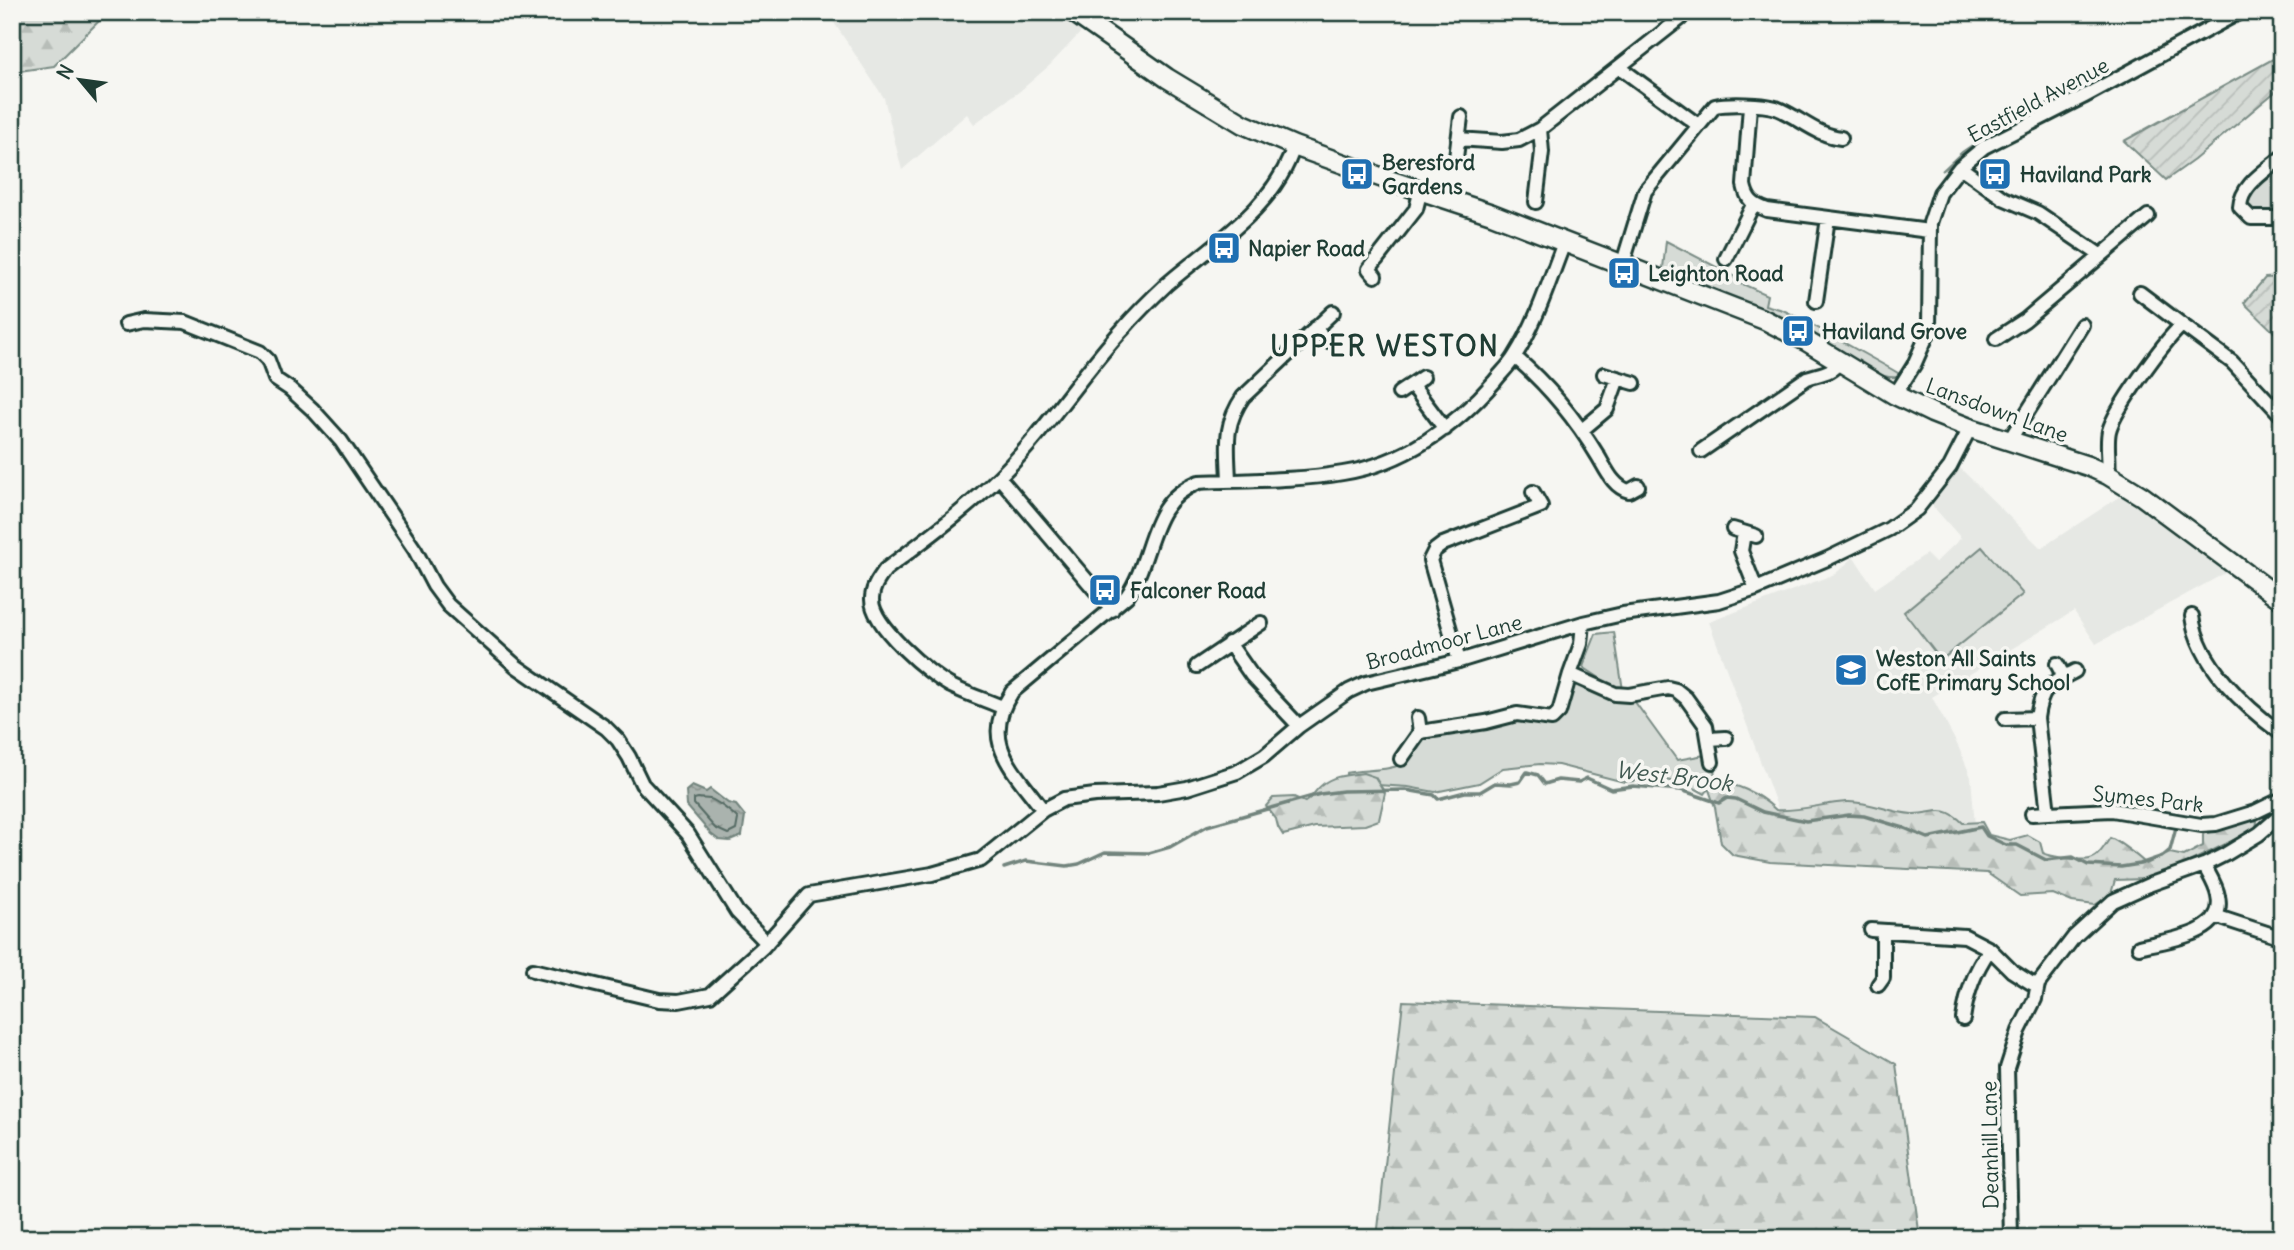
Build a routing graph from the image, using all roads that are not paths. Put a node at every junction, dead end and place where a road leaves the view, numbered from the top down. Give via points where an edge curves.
1 (1073, 12) edge
2 (2241, 12) edge
3 (1681, 18) dead end
4 (1619, 67) junction
5 (1750, 106) junction
6 (1461, 117) dead end
7 (1698, 125) junction
8 (1540, 129) junction
9 (1842, 137) dead end
10 (1458, 139) junction
11 (1294, 146) junction
12 (2282, 157) edge
13 (1456, 158) dead end
14 (1959, 167) junction
15 (1421, 189) junction
16 (1536, 202) dead end
17 (1753, 205) junction
18 (2148, 216) dead end
19 (1828, 218) junction
20 (2282, 218) edge
21 (1929, 230) junction
22 (1564, 243) junction
23 (2100, 255) junction
24 (1726, 261) dead end
25 (1622, 266) junction
26 (1375, 276) dead end
27 (2140, 293) dead end
28 (1817, 302) dead end
29 (1333, 312) dead end
30 (126, 324) dead end
31 (2082, 326) dead end
32 (2185, 327) junction
33 (1315, 328) junction
34 (1996, 339) dead end
35 (1326, 341) dead end
36 (1514, 357) junction
37 (1840, 361) junction
38 (1604, 374) dead end
39 (1423, 377) dead end
40 (1618, 378) junction
41 (1634, 383) dead end
42 (1412, 385) junction
43 (1399, 393) dead end
44 (1895, 395) junction
45 (2282, 416) edge
46 (1970, 428) junction
47 (1445, 429) junction
48 (1582, 430) junction
49 (2009, 441) junction
50 (1701, 451) dead end
51 (2108, 475) junction
52 (999, 477) junction
53 (1229, 481) junction
54 (1638, 486) dead end
55 (1533, 492) dead end
56 (1744, 533) dead end
57 (1756, 589) junction
58 (2282, 600) edge
59 (1112, 610) junction
60 (2192, 617) dead end
61 (1261, 623) dead end
62 (1583, 623) junction
63 (1229, 643) junction
64 (1459, 661) junction
65 (2057, 664) dead end
66 (1197, 666) dead end
67 (1570, 674) junction
68 (1002, 706) junction
69 (1418, 718) dead end
70 (2037, 718) junction
71 (2004, 719) dead end
72 (1299, 726) junction
73 (1420, 732) junction
74 (2282, 734) edge
75 (1726, 738) dead end
76 (1709, 740) junction
77 (1401, 759) dead end
78 (1712, 762) dead end
79 (2282, 799) edge
80 (1043, 810) junction
81 (2048, 813) junction
82 (2032, 814) dead end
83 (2282, 814) edge
84 (2204, 866) junction
85 (2215, 916) junction
86 (2280, 933) edge
87 (766, 943) junction
88 (2139, 947) dead end
89 (1990, 949) junction
90 (533, 970) dead end
91 (1884, 981) dead end
92 (2038, 984) junction
93 (1963, 1019) dead end
94 (2011, 1238) edge

1 - 11 street, Lansdown Lane via 1219,111
2 - 14 street, Eastfield Avenue via 1984,147
3 - 4 street
4 - 7 street
4 - 8 street
5 - 7 street via 1715,106
5 - 9 street via 1776,108 1827,136
5 - 17 street via 1744,185
6 - 10 street
7 - 25 street via 1645,191
8 - 10 street via 1519,140
8 - 16 street
10 - 13 street
11 - 15 street, Lansdown Lane
11 - 52 street via 1282,175 1261,202 1121,331 1050,422
12 - 20 street via 2242,194 2240,208 2251,218
14 - 21 street, Eastfield Avenue via 1940,193
14 - 23 street
15 - 22 street, Lansdown Lane
15 - 26 street via 1416,209 1368,269
17 - 19 street
17 - 24 street
18 - 23 street
19 - 21 street
19 - 28 street
21 - 44 street, Eastfield Avenue via 1929,331
22 - 25 street, Lansdown Lane
22 - 36 street
23 - 34 street
25 - 37 street, Lansdown Lane via 1765,320
27 - 32 street
29 - 33 street
30 - 87 street via 185,322 260,352 275,379 341,441 440,595 516,666 618,740 642,784 688,834 737,912
31 - 49 street
32 - 45 street via 2232,362
32 - 51 street via 2176,331 2113,421
33 - 35 street
33 - 53 street via 1232,413
36 - 47 street
36 - 48 street via 1552,392
37 - 44 street, Lansdown Lane
37 - 50 street via 1835,369 1807,378
38 - 40 street
39 - 42 street
40 - 41 street
40 - 48 street via 1607,409
42 - 43 street
42 - 47 street
44 - 46 street, Lansdown Lane
46 - 49 street, Lansdown Lane
46 - 57 street, Broadmoor Lane via 1950,467 1917,509 1864,542
47 - 53 street via 1391,459 1347,473
48 - 54 street via 1615,484 1629,491
49 - 51 street, Lansdown Lane
51 - 58 street, Lansdown Lane
52 - 59 street
52 - 68 street via 885,570 872,599 881,625 937,678
53 - 59 street via 1199,482 1170,500 1133,588
55 - 64 street via 1541,506 1443,544 1430,560
56 - 57 street via 1741,551
57 - 62 street, Broadmoor Lane via 1719,601
59 - 68 street via 1012,692
60 - 74 street via 2197,637 2221,678 2253,713
61 - 63 street
62 - 64 street, Broadmoor Lane
62 - 67 street
63 - 66 street
63 - 72 street via 1252,676
64 - 72 street, Broadmoor Lane via 1366,683
65 - 70 street via 2069,674 2048,685
67 - 73 street via 1559,712 1552,719 1517,714
67 - 76 street via 1615,694 1676,690 1706,726
68 - 80 street via 999,744
69 - 73 street
70 - 71 street
70 - 81 street
72 - 80 street, Broadmoor Lane via 1237,772 1158,793 1064,799
73 - 77 street
75 - 76 street
76 - 78 street
79 - 81 street, Symes Park via 2216,824 2112,810
80 - 87 street, Broadmoor Lane via 998,848 966,866 809,895
81 - 82 street, Symes Park
83 - 84 street, Deanhill Lane via 2259,834
84 - 85 street via 2218,894
84 - 92 street, Deanhill Lane via 2113,901 2074,937
85 - 86 street
85 - 88 street via 2198,932 2157,949
87 - 90 street, Broadmoor Lane via 710,995 679,1001
89 - 91 street via 1965,936 1877,930
89 - 92 street via 2012,971
89 - 93 street via 1967,992
92 - 94 street, Deanhill Lane via 2007,1068

